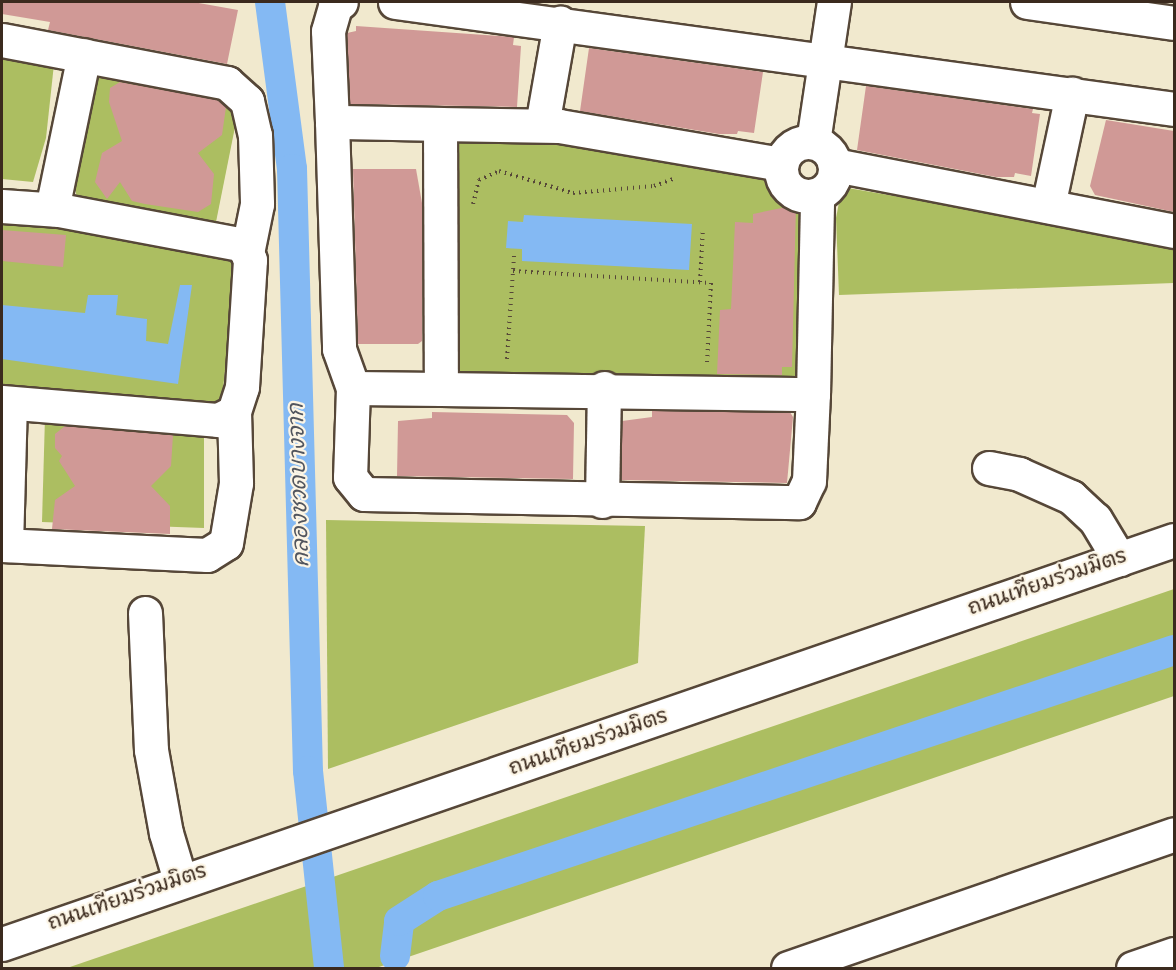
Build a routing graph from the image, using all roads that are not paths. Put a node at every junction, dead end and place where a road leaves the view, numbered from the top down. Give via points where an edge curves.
1 (341, 2) edge
2 (395, 2) edge
3 (834, 2) edge
4 (1027, 2) edge
5 (1094, 6) edge
6 (560, 23) junction
7 (1174, 23) edge
8 (2, 40) edge
9 (84, 55) junction
10 (825, 59) junction
11 (1072, 94) junction
12 (1174, 109) edge
13 (332, 122) junction
14 (440, 124) junction
15 (543, 125) junction
16 (813, 142) junction
17 (781, 164) junction
18 (835, 165) junction
19 (817, 195) junction
20 (2, 206) edge
21 (1048, 206) junction
22 (52, 209) junction
23 (1174, 231) edge
24 (247, 253) junction
25 (353, 388) junction
26 (441, 388) junction
27 (604, 388) junction
28 (813, 394) junction
29 (6, 403) edge
30 (234, 412) junction
31 (989, 468) dead end
32 (602, 501) junction
33 (1174, 540) edge
34 (4, 545) edge
35 (1119, 559) junction
36 (146, 613) dead end
37 (1174, 834) edge
38 (180, 880) junction
39 (2, 944) edge
40 (1174, 954) edge
41 (788, 969) edge
42 (1133, 969) edge

1 - 13 street via 335,6 328,31
2 - 6 street
3 - 10 street
4 - 5 street
5 - 7 street
6 - 10 street
6 - 15 street
8 - 9 street
9 - 22 street
9 - 24 street via 227,83 247,101 255,135 257,204
10 - 11 street
10 - 16 street
11 - 12 street
11 - 21 street
13 - 14 street
13 - 25 street via 339,349
14 - 15 street
14 - 26 street
15 - 17 street via 702,148
16 - 17 street via 789,149
16 - 18 street via 828,150
17 - 19 street via 781,174 790,189 798,194
18 - 19 street via 831,183
18 - 21 street
19 - 28 street
20 - 22 street
21 - 23 street
22 - 24 street via 244,245
24 - 30 street via 250,260 242,387
25 - 26 street
25 - 32 street via 350,477 364,494
26 - 27 street
27 - 28 street
27 - 32 street
28 - 32 street via 809,481 799,502
29 - 30 street via 218,420
29 - 34 street
30 - 34 street via 236,483 226,543 207,555
31 - 35 street via 1019,474 1071,497 1095,519
33 - 35 street, ถนนเทียมร่วมมิตร
35 - 38 street, ถนนเทียมร่วมมิตร via 371,820
36 - 38 street via 151,750 166,833
37 - 41 street
38 - 39 street, ถนนเทียมร่วมมิตร
40 - 42 street

